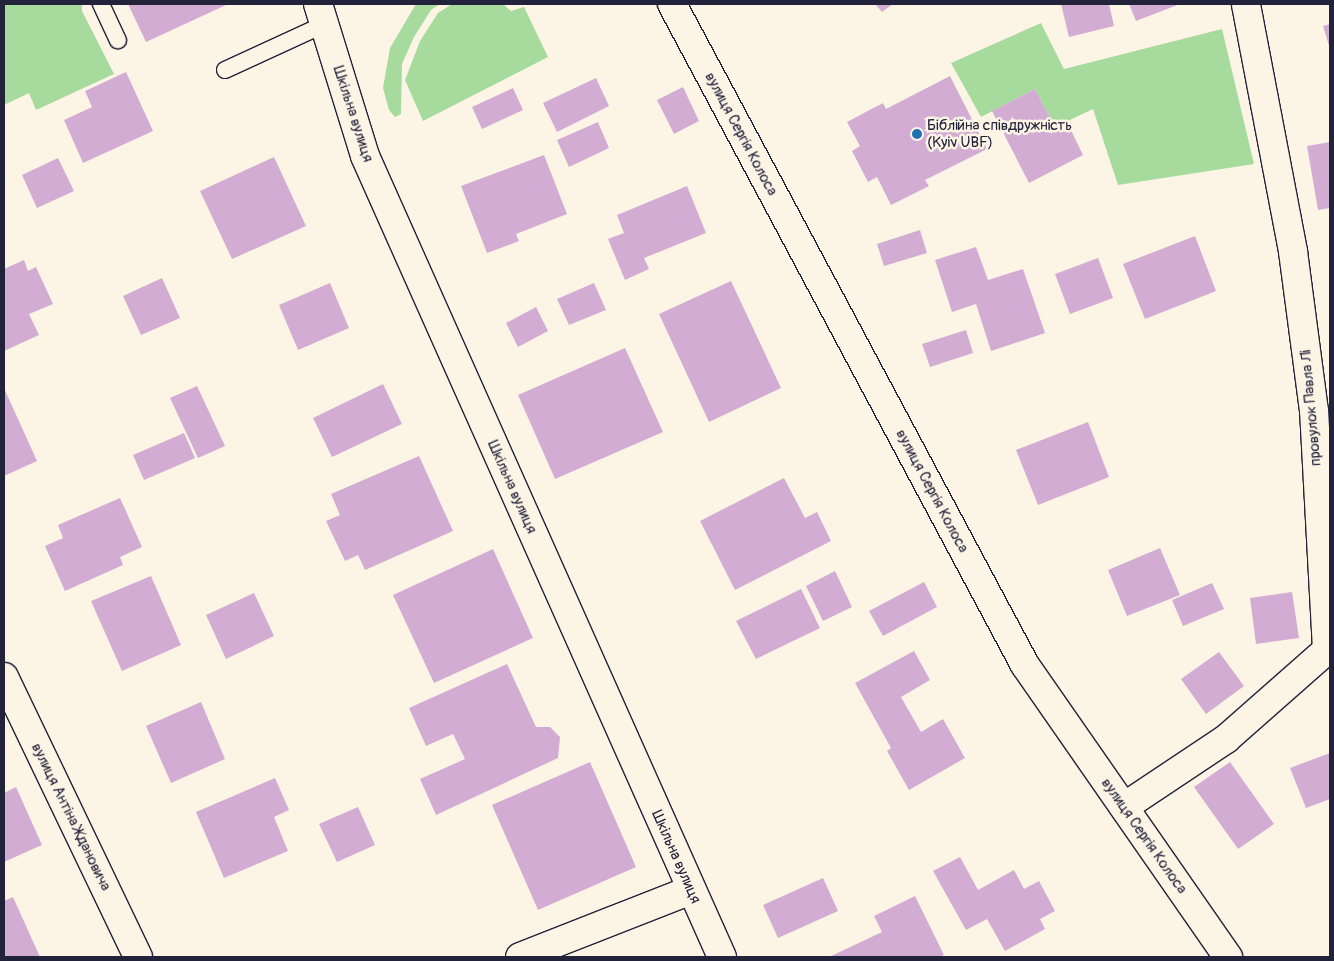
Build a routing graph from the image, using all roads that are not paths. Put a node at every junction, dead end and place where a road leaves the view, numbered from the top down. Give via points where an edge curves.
1 (101, 4) edge
2 (672, 4) edge
3 (1246, 4) edge
4 (324, 10) edge
5 (118, 40) dead end
6 (225, 70) dead end
7 (4, 677) edge
8 (1124, 807) junction
9 (691, 890) junction
10 (138, 957) edge
11 (520, 957) edge
12 (722, 957) edge
13 (1228, 957) edge

1 - 5 lane
2 - 8 street, вулиця Сергія Колоса via 1026,665
3 - 8 street, провулок Павла Лі via 1293,251 1314,411 1326,650 1226,739
4 - 6 lane
4 - 9 street, Шкільна вулиця via 365,156
7 - 10 street, вулиця Антіна Ждановича
8 - 13 street, вулиця Сергія Колоса
9 - 11 street
9 - 12 street, Шкільна вулиця

